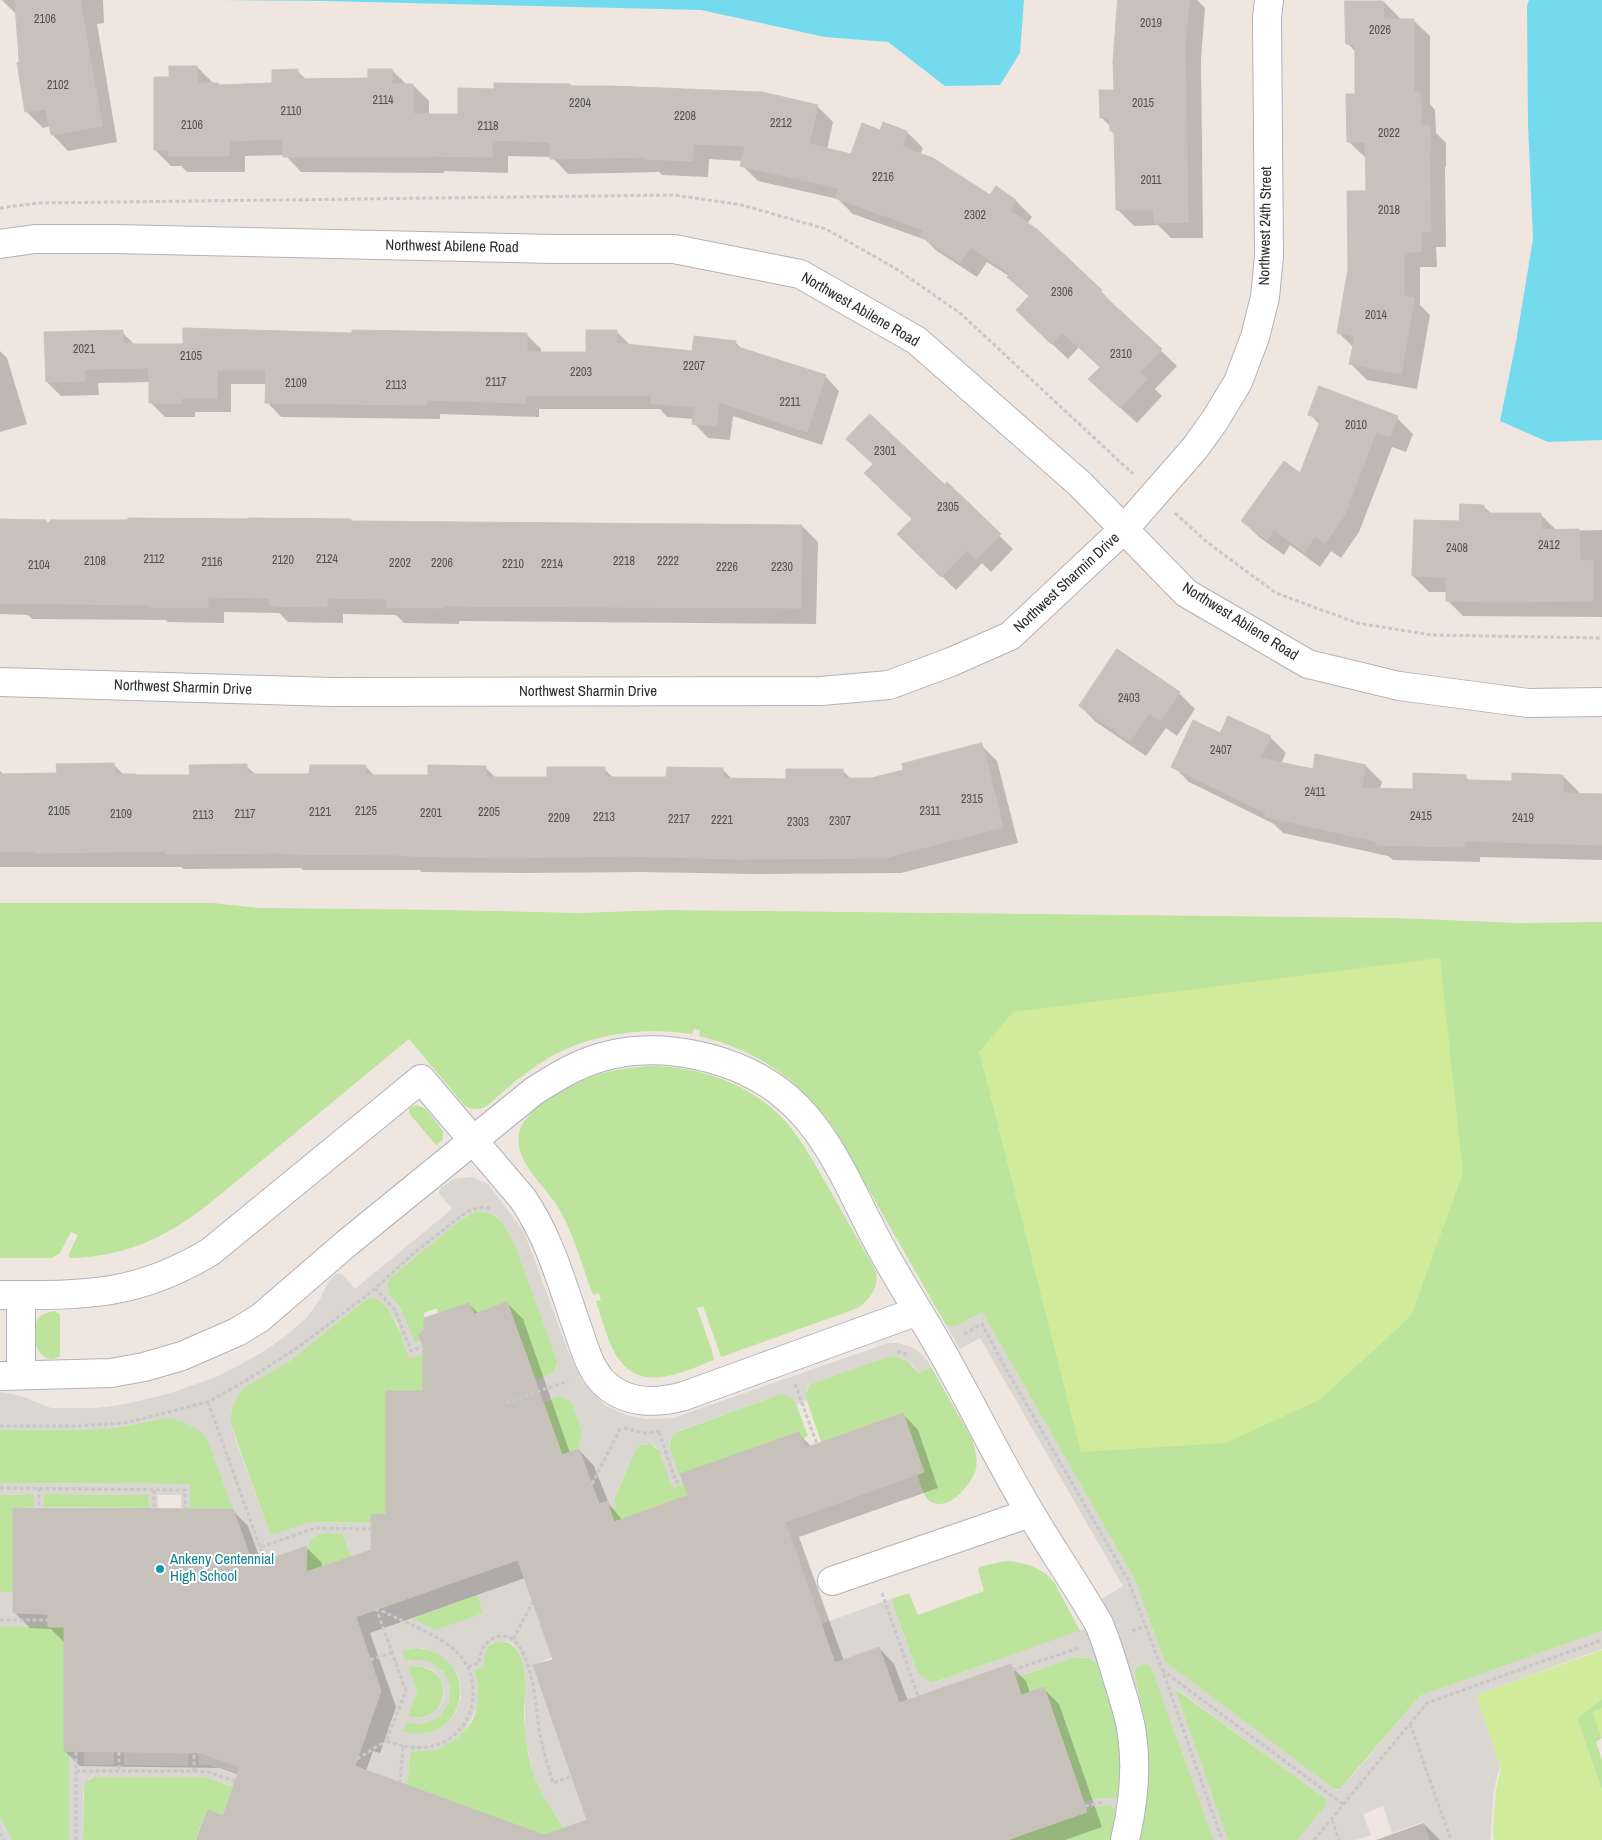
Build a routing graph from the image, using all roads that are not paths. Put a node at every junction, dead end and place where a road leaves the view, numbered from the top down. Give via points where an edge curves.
1 (1269, 0) edge
2 (0, 244) edge
3 (1124, 529) junction
4 (0, 682) edge
5 (1602, 702) edge
6 (474, 1141) junction
7 (11, 1295) edge
8 (918, 1311) junction
9 (11, 1375) edge
10 (1030, 1513) junction
11 (832, 1581) dead end
12 (1125, 1840) edge

1 - 3 street, Northwest 24th Street via 1269,256 1265,297 1255,337 1238,382 1216,420
2 - 3 street, Northwest Abilene Road via 35,238 115,238 674,249 800,274 916,340 1080,484
3 - 4 street, Northwest Sharmin Drive via 1010,636 888,685 821,691 332,692
3 - 5 street, Northwest Abilene Road via 1186,593 1308,664 1398,686 1528,703
6 - 7 street via 421,1079 210,1252 188,1266 147,1283 108,1292
6 - 8 street via 534,1091 574,1068 602,1057 632,1051 658,1051 718,1061 768,1083 810,1121
6 - 8 street via 537,1220 597,1374 627,1397 668,1401
6 - 9 street via 347,1242 260,1318 238,1332 182,1356 127,1370 78,1375
7 - 9 street
8 - 10 street
10 - 11 street
10 - 12 street via 1094,1616 1128,1712 1134,1753 1132,1805

